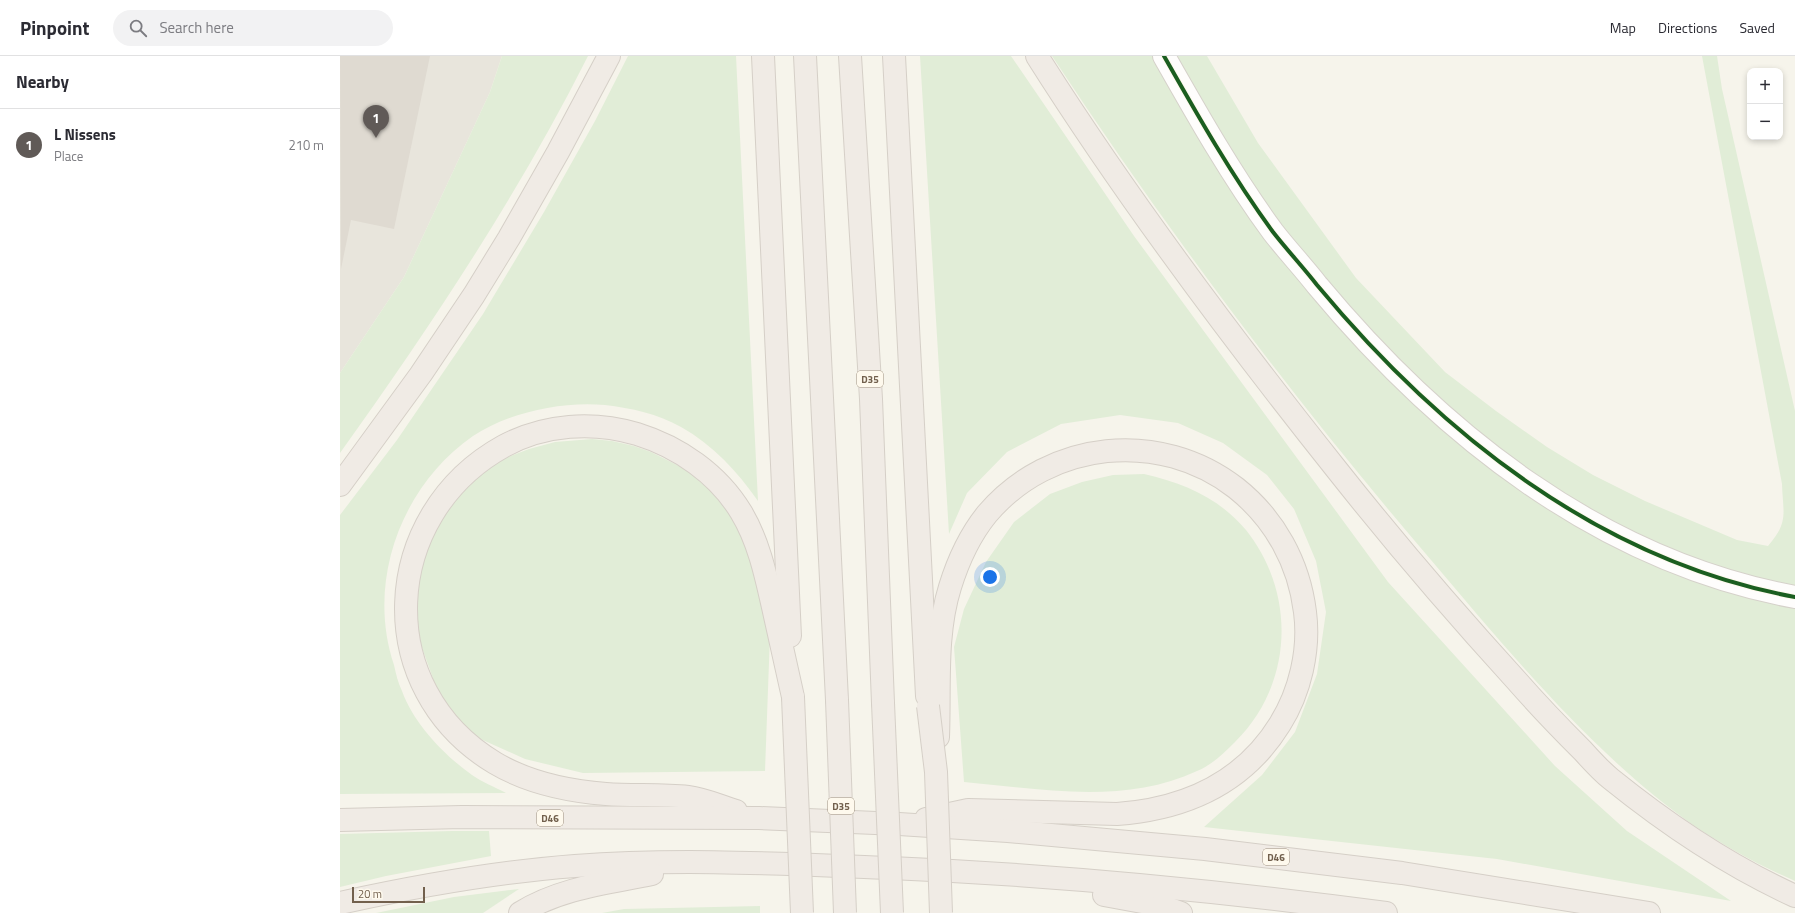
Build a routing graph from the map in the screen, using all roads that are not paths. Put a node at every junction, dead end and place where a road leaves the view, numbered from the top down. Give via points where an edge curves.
1 (609, 56) edge
2 (763, 56) edge
3 (805, 56) edge
4 (850, 56) edge
5 (894, 56) edge
6 (1037, 56) edge
7 (1164, 56) edge
8 (340, 485) edge
9 (1795, 597) edge
10 (793, 697) junction
11 (934, 706) junction
12 (759, 818) junction
13 (340, 820) edge
14 (899, 824) junction
15 (708, 863) junction
16 (980, 872) junction
17 (1795, 896) edge
18 (340, 903) edge
19 (520, 913) edge
20 (802, 913) edge
21 (846, 913) edge
22 (892, 913) edge
23 (941, 913) edge
24 (1181, 913) edge
25 (1386, 913) edge
26 (1649, 913) edge

1 - 8 highway via 558,152 474,295 421,374
2 - 10 highway
3 - 21 highway, D35, bridge
4 - 22 highway, D35, bridge via 871,399
5 - 11 highway
6 - 17 highway via 1085,131 1166,246 1287,408 1448,606 1551,719 1609,778 1706,848 1762,881
7 - 9 street via 1214,143 1274,232 1372,349 1464,433 1513,472 1557,502 1636,547 1692,569 1765,592
10 - 12 highway via 763,564 741,512 713,478 692,460 651,438 606,428 580,426 561,427 514,441 494,452 458,480 444,495 422,534 414,554 407,591 408,631 414,664 430,699 463,739 496,764 539,781 589,792 690,797
10 - 20 highway, bridge
11 - 14 highway via 944,609 964,550 980,523 1002,498 1032,476 1055,464 1086,454 1127,450 1170,455 1194,463 1230,483 1253,503 1275,528 1289,553 1303,596 1306,628 1303,664 1283,720 1246,766 1225,782 1183,802 1131,813 968,810
11 - 23 highway, bridge
12 - 13 highway, D46 via 462,817
12 - 14 highway, D46
14 - 26 highway, D46 via 1118,840 1311,861
15 - 16 highway
15 - 18 highway via 567,867 411,888
15 - 19 highway via 579,888 545,900
16 - 24 highway via 1159,905
16 - 25 highway via 1179,889

